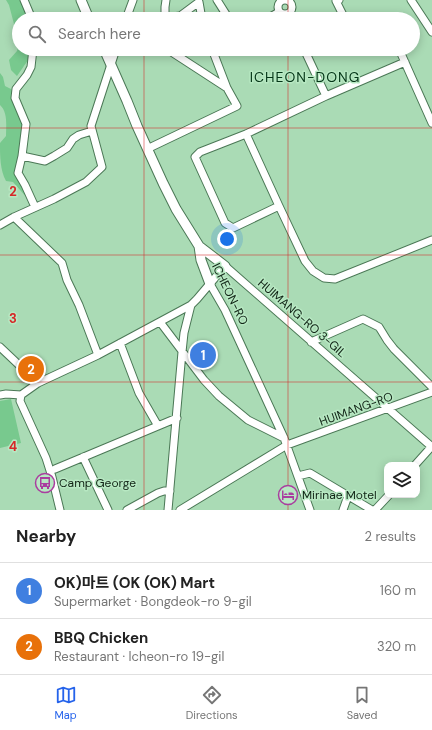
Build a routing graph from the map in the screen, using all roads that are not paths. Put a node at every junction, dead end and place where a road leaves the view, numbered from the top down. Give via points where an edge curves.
1 (24, 0) edge
2 (81, 0) edge
3 (133, 0) edge
4 (166, 0) edge
5 (216, 0) edge
6 (339, 0) edge
7 (412, 0) edge
8 (283, 1) edge
9 (29, 12) edge
10 (86, 12) edge
11 (129, 12) edge
12 (165, 12) edge
13 (185, 12) edge
14 (201, 12) edge
15 (225, 12) edge
16 (279, 12) edge
17 (291, 12) edge
18 (342, 12) edge
19 (420, 12) edge
20 (420, 12) edge
21 (431, 29) edge
22 (32, 56) edge
23 (107, 56) edge
24 (114, 56) edge
25 (180, 56) edge
26 (215, 56) edge
27 (307, 56) edge
28 (402, 56) edge
29 (405, 62) junction
30 (111, 64) junction
31 (227, 88) junction
32 (326, 96) junction
33 (432, 123) edge
34 (92, 131) junction
35 (246, 134) junction
36 (148, 149) junction
37 (22, 156) junction
38 (279, 206) junction
39 (35, 207) junction
40 (14, 217) junction
41 (0, 225) edge
42 (432, 240) edge
43 (199, 246) junction
44 (225, 266) junction
45 (210, 284) junction
46 (191, 305) junction
47 (178, 312) junction
48 (160, 322) junction
49 (187, 322) junction
50 (311, 342) junction
51 (120, 343) junction
52 (0, 347) edge
53 (182, 352) junction
54 (98, 354) junction
55 (38, 384) junction
56 (432, 387) edge
57 (432, 392) edge
58 (0, 395) edge
59 (21, 395) junction
60 (389, 409) junction
61 (177, 418) junction
62 (158, 426) junction
63 (284, 438) junction
64 (287, 445) junction
65 (432, 446) edge
66 (83, 457) junction
67 (418, 462) edge
68 (55, 469) dead end
69 (298, 476) junction
70 (170, 491) junction
71 (348, 496) junction
72 (386, 498) edge
73 (185, 509) edge
74 (60, 510) edge
75 (108, 510) edge
76 (127, 510) edge
77 (168, 510) edge
78 (310, 510) edge
79 (343, 510) edge
80 (372, 510) edge
81 (375, 510) edge

1 - 9 street
2 - 10 main road
3 - 11 street
4 - 12 street
5 - 15 street
6 - 18 street via 336,1
7 - 20 street
8 - 16 street via 278,5
8 - 17 street via 291,4
13 - 14 street via 199,2
19 - 21 street
22 - 37 street via 31,67 16,89 15,98 26,124
23 - 30 main road, ICHEON-RO
24 - 30 street
25 - 31 street
26 - 31 street
27 - 32 street
28 - 29 street
29 - 32 street
29 - 33 street
30 - 34 street via 91,126
30 - 36 main road, ICHEON-RO
31 - 36 street via 237,106
32 - 35 street
34 - 37 street via 78,135 67,148 45,161
34 - 39 street via 102,167 86,182
35 - 38 street
35 - 38 street via 200,152 195,157 226,223 233,228
36 - 43 main road, ICHEON-RO via 176,209
37 - 39 street via 18,173
38 - 42 street via 305,261 313,272 324,278 335,280
39 - 40 street
40 - 41 street
40 - 54 street via 62,263
43 - 44 main road, HUIMANG-RO 3-GIL
43 - 45 main road, ICHEON-RO
44 - 45 street
44 - 50 street, HUIMANG-RO 3-GIL
45 - 46 street
45 - 63 street, ICHEON-RO via 225,310
46 - 47 street
46 - 49 street
47 - 48 street
47 - 49 street
48 - 51 street
48 - 53 street
49 - 53 street
50 - 56 street via 362,319 379,327 394,348
50 - 60 street, HUIMANG-RO 3-GIL
51 - 54 street
51 - 62 street via 140,393
52 - 55 street
53 - 61 street
53 - 63 street via 219,396 248,420
54 - 55 street
55 - 59 street
57 - 60 street, HUIMANG-RO
58 - 59 street
59 - 74 street via 20,401 46,458
60 - 64 street, HUIMANG-RO
60 - 65 street, HUIMANG-RO 3-GIL
61 - 62 street
61 - 70 street
62 - 66 street
63 - 64 street, ICHEON-RO
64 - 69 street, ICHEON-RO
64 - 73 street, HUIMANG-RO
65 - 67 street
66 - 68 street
66 - 75 street
69 - 71 street via 310,473
69 - 78 street, ICHEON-RO
70 - 76 street via 158,493
70 - 77 street
71 - 79 street
71 - 80 street
72 - 81 street

